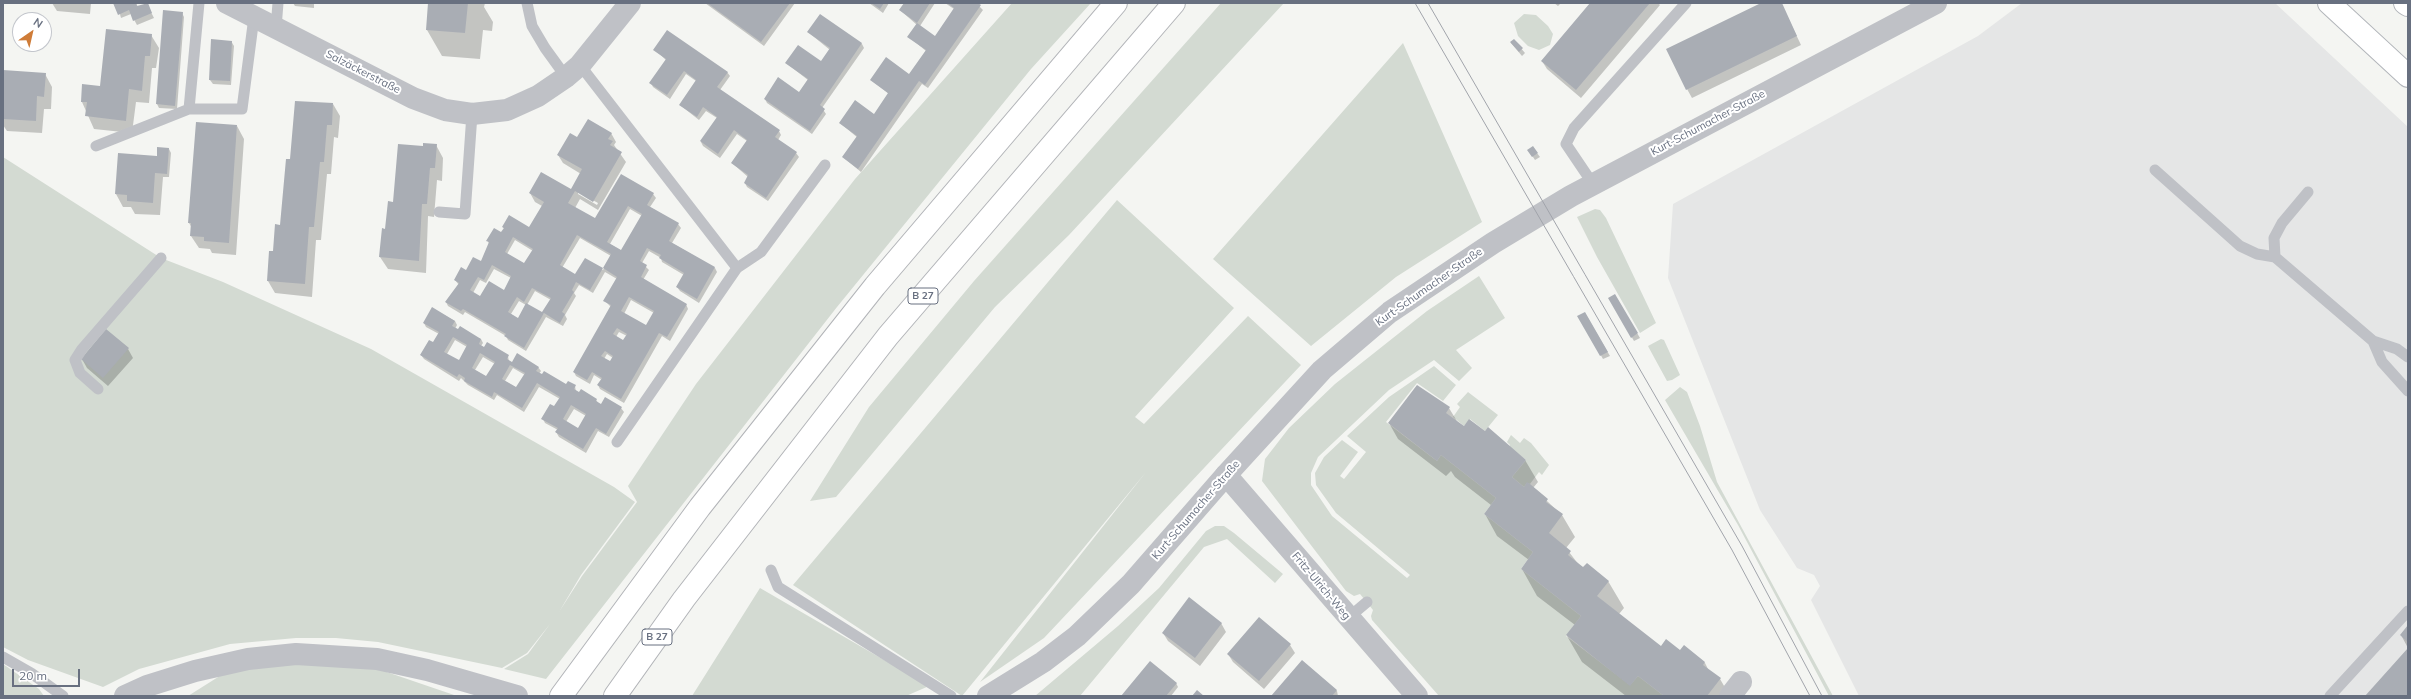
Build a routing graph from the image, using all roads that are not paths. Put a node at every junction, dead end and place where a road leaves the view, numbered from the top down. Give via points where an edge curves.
1 (200, 3) edge
2 (227, 3) edge
3 (278, 3) edge
4 (527, 3) edge
5 (630, 3) edge
6 (1116, 3) edge
7 (1174, 3) edge
8 (1686, 3) edge
9 (1917, 3) edge
10 (1936, 3) edge
11 (2329, 3) edge
12 (2405, 3) edge
13 (2408, 6) edge
14 (254, 16) junction
15 (1893, 24) junction
16 (276, 28) junction
17 (573, 71) junction
18 (2408, 76) edge
19 (189, 109) junction
20 (472, 114) junction
21 (96, 146) dead end
22 (825, 165) dead end
23 (2155, 170) dead end
24 (1593, 184) junction
25 (2308, 192) dead end
26 (439, 212) dead end
27 (2275, 257) junction
28 (162, 258) dead end
29 (737, 268) junction
30 (2373, 341) junction
31 (2408, 357) edge
32 (98, 389) dead end
33 (2408, 391) edge
34 (617, 442) dead end
35 (1226, 475) junction
36 (771, 570) dead end
37 (1367, 602) dead end
38 (2408, 611) edge
39 (1348, 618) junction
40 (3, 657) edge
41 (149, 691) edge
42 (997, 694) edge
43 (63, 696) edge
44 (125, 696) edge
45 (517, 696) edge
46 (561, 696) edge
47 (615, 696) edge
48 (951, 696) edge
49 (1417, 696) edge
50 (2330, 696) edge

1 - 19 lane
2 - 14 street, Salzäckerstraße
3 - 16 lane
4 - 17 lane via 532,26 545,48
5 - 17 street, Salzäckerstraße
6 - 46 main road via 875,286 700,508
7 - 47 main road, B 27 via 888,336 740,524
8 - 24 lane via 1574,128 1566,144
9 - 15 street, Kurt-Schumacher-Straße
10 - 15 street, Kurt-Schumacher-Straße
11 - 18 main road
12 - 13 main road
14 - 16 street, Salzäckerstraße
14 - 19 lane via 242,109
15 - 24 street, Kurt-Schumacher-Straße
16 - 20 street, Salzäckerstraße via 413,98 445,110
17 - 20 street, Salzäckerstraße via 538,96 507,110
17 - 29 lane
19 - 21 lane
20 - 26 lane via 465,214
22 - 29 lane via 761,252
23 - 27 lane via 2240,246 2257,254
24 - 35 street, Kurt-Schumacher-Straße via 1493,243 1390,312 1322,370
25 - 27 lane via 2274,238
27 - 30 lane
28 - 32 lane via 75,360 80,373
29 - 34 lane
30 - 31 lane via 2397,349
30 - 33 lane via 2382,362
35 - 39 street, Fritz-Ulrich-Weg
35 - 42 street, Kurt-Schumacher-Straße via 1131,584 1077,636
36 - 48 lane via 778,587
37 - 39 lane
38 - 50 lane
39 - 49 street, Fritz-Ulrich-Weg
40 - 43 lane
41 - 44 street
41 - 45 street via 194,671 248,659 296,654 377,659 427,670

